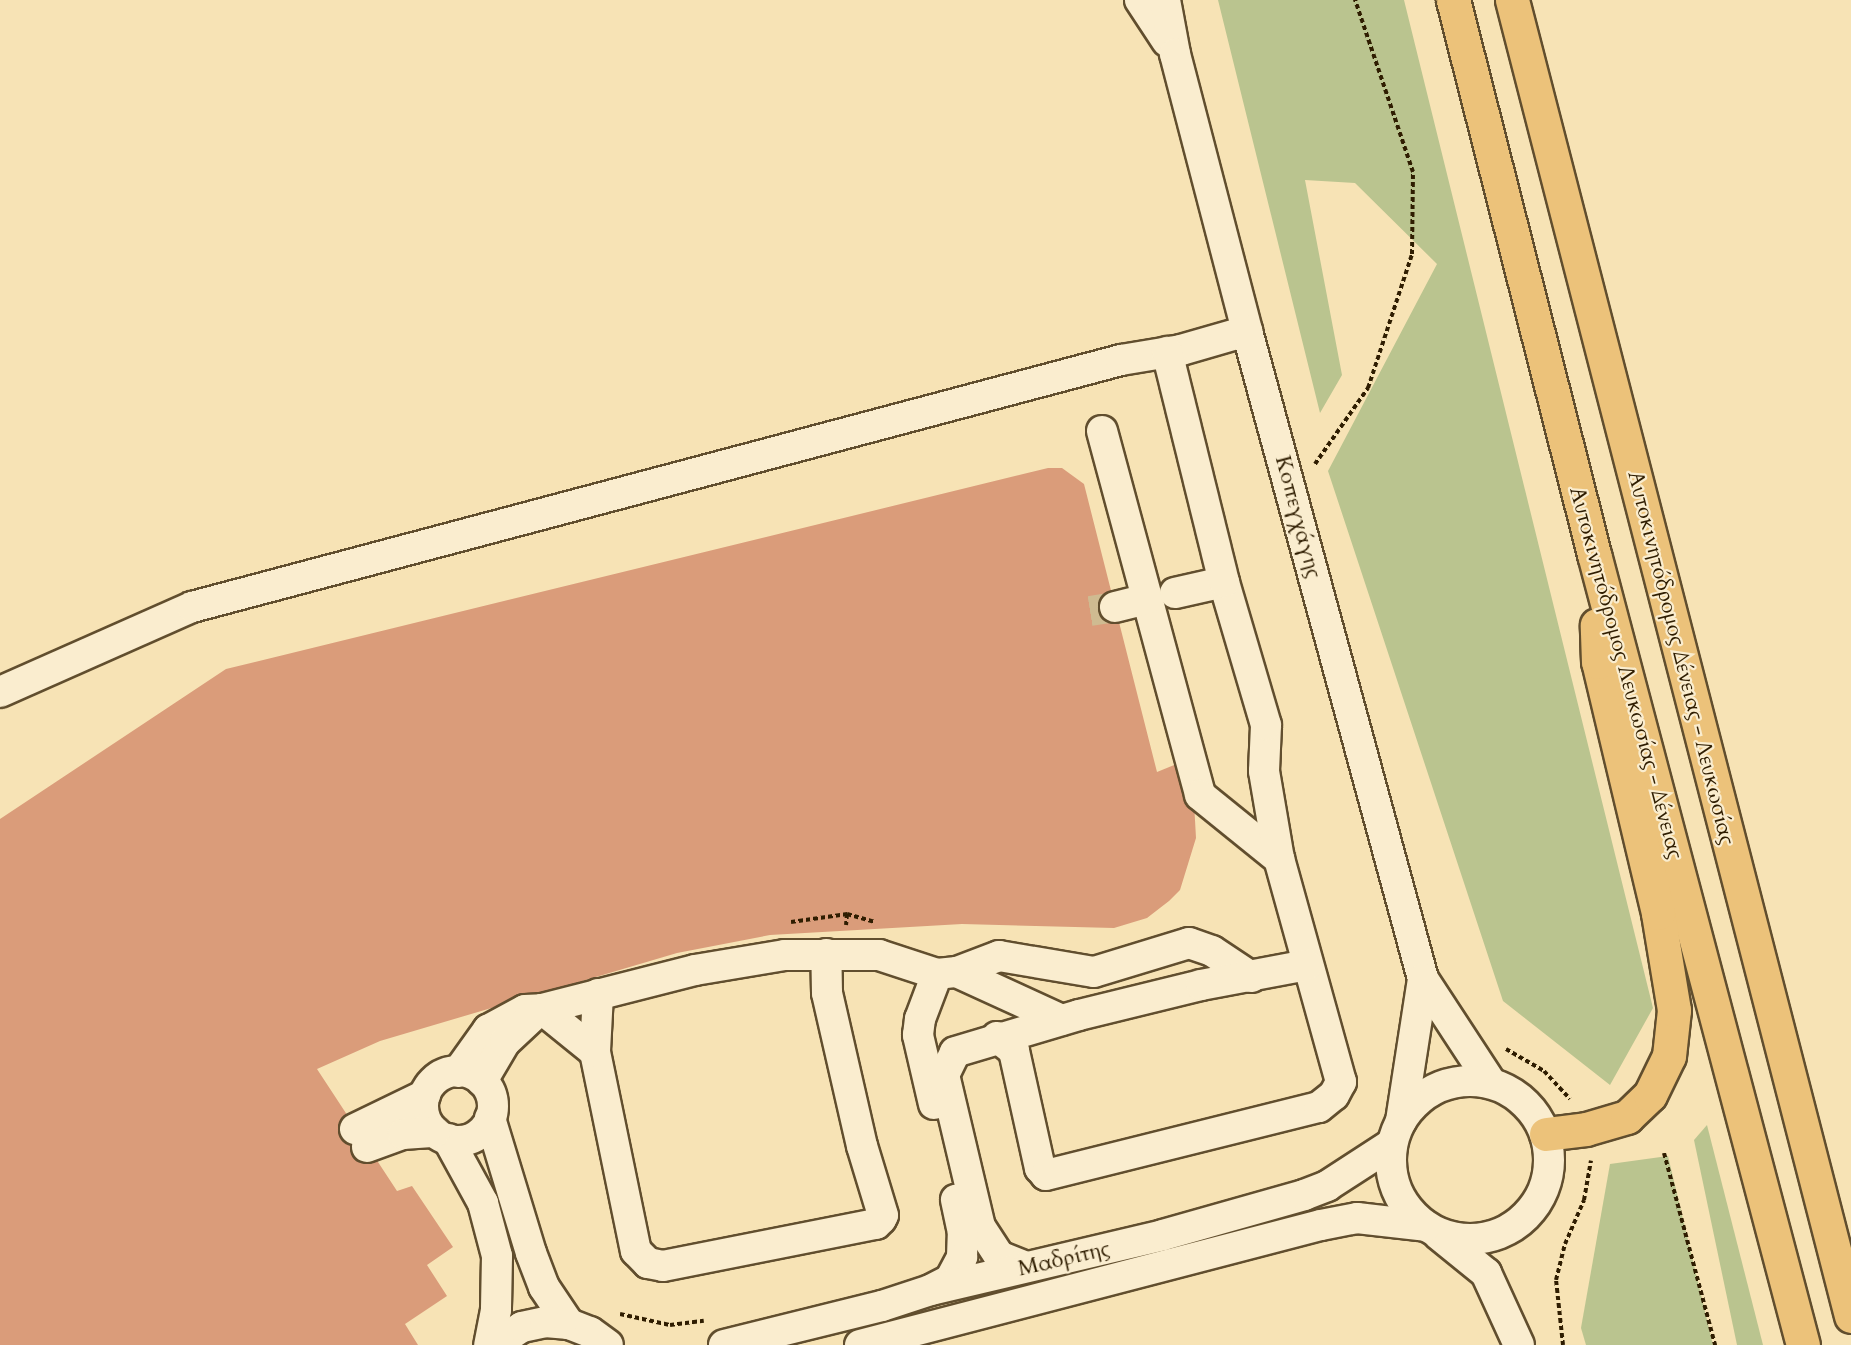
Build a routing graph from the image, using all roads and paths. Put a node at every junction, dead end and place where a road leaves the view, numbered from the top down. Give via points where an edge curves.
1 (1140, 0) edge
2 (1165, 0) edge
3 (1355, 0) edge
4 (1453, 0) edge
5 (1512, 0) edge
6 (1175, 54) junction
7 (1247, 331) junction
8 (1167, 352) junction
9 (1102, 431) dead end
10 (1294, 500) junction
11 (1594, 554) junction
12 (1224, 582) junction
13 (1175, 592) dead end
14 (1146, 599) junction
15 (1115, 607) tunnel mouth
16 (0, 692) edge
17 (1279, 859) junction
18 (826, 954) junction
19 (1307, 965) junction
20 (947, 973) junction
21 (1251, 976) junction
22 (1422, 979) junction
23 (598, 994) junction
24 (542, 1009) junction
25 (1062, 1020) junction
26 (997, 1037) junction
27 (595, 1052) junction
28 (470, 1076) junction
29 (1491, 1083) junction
30 (425, 1095) junction
31 (490, 1118) junction
32 (1586, 1129) junction
33 (1396, 1132) junction
34 (1546, 1134) junction
35 (442, 1136) junction
36 (1664, 1153) dead end
37 (1430, 1228) junction
38 (1026, 1267) junction
39 (931, 1290) junction
40 (1851, 1316) edge
41 (568, 1324) junction
42 (489, 1345) edge
43 (495, 1345) edge
44 (608, 1345) edge
45 (724, 1345) edge
46 (860, 1345) edge
47 (1519, 1345) edge
48 (1563, 1345) edge
49 (1715, 1345) edge
50 (1803, 1345) edge

1 - 6 street, Κοπεγχάγης
2 - 6 street, Κοπεγχάγης
3 - 10 path via 1413,172 1412,254 1368,388
4 - 11 highway, Αυτοκινητόδρομος Λευκωσίας - Δένειας
5 - 40 highway, Αυτοκινητόδρομος Δένειας - Λευκωσίας
6 - 7 street, Κοπεγχάγης
7 - 8 street
7 - 10 street, Κοπεγχάγης
8 - 12 street
8 - 16 street via 1075,372 192,607
9 - 14 street
10 - 22 street, Κοπεγχάγης
11 - 32 highway via 1599,662 1658,913 1674,1010 1669,1056 1655,1088 1627,1117
11 - 50 highway, Αυτοκινητόδρομος Λευκωσίας - Δένειας
12 - 13 street
12 - 17 street via 1266,725 1264,771
14 - 15 street
14 - 17 street via 1200,795
17 - 19 street
18 - 20 street via 879,955
18 - 23 street via 785,955 695,970
18 - 27 street via 827,993 862,1146 883,1215 876,1224 663,1266 648,1263 636,1251
19 - 21 street
19 - 26 street via 1341,1082 1335,1095 1319,1107 1046,1175 1040,1168 1014,1051
20 - 21 street via 999,956 1094,972 1189,943 1212,951
20 - 25 street
20 - 39 street via 920,1019 918,1035 963,1233 962,1257 950,1280
21 - 25 street
22 - 29 street, Κοπεγχάγης
22 - 33 street, Κοπεγχάγης
23 - 24 street
23 - 27 street
24 - 27 street
24 - 28 street
25 - 26 street
26 - 38 street via 955,1052 944,1075 980,1227 999,1256
28 - 30 street via 442,1075
28 - 31 street via 491,1096
29 - 33 street via 1465,1080 1439,1086 1417,1101
29 - 34 street via 1534,1112
30 - 35 street via 425,1117
30 - 35 street via 361,1138
31 - 35 street via 480,1134 470,1139
31 - 41 street via 531,1253 544,1287
32 - 34 highway
32 - 48 path via 1591,1160 1584,1200 1565,1244 1556,1280
33 - 37 street via 1391,1162 1401,1198
33 - 38 street, Μαδρίτης via 1327,1186 1144,1240
34 - 37 street via 1551,1158 1548,1181 1539,1202 1523,1220 1503,1233 1481,1239 1457,1239
35 - 42 street via 483,1203 497,1256 496,1310
36 - 49 path
37 - 46 street, Μαδρίτης via 1357,1218 1321,1225
37 - 47 street via 1486,1273
38 - 39 street, Μαδρίτης
39 - 45 street, Μαδρίτης
41 - 43 street via 544,1322 522,1327
41 - 44 street via 590,1332

